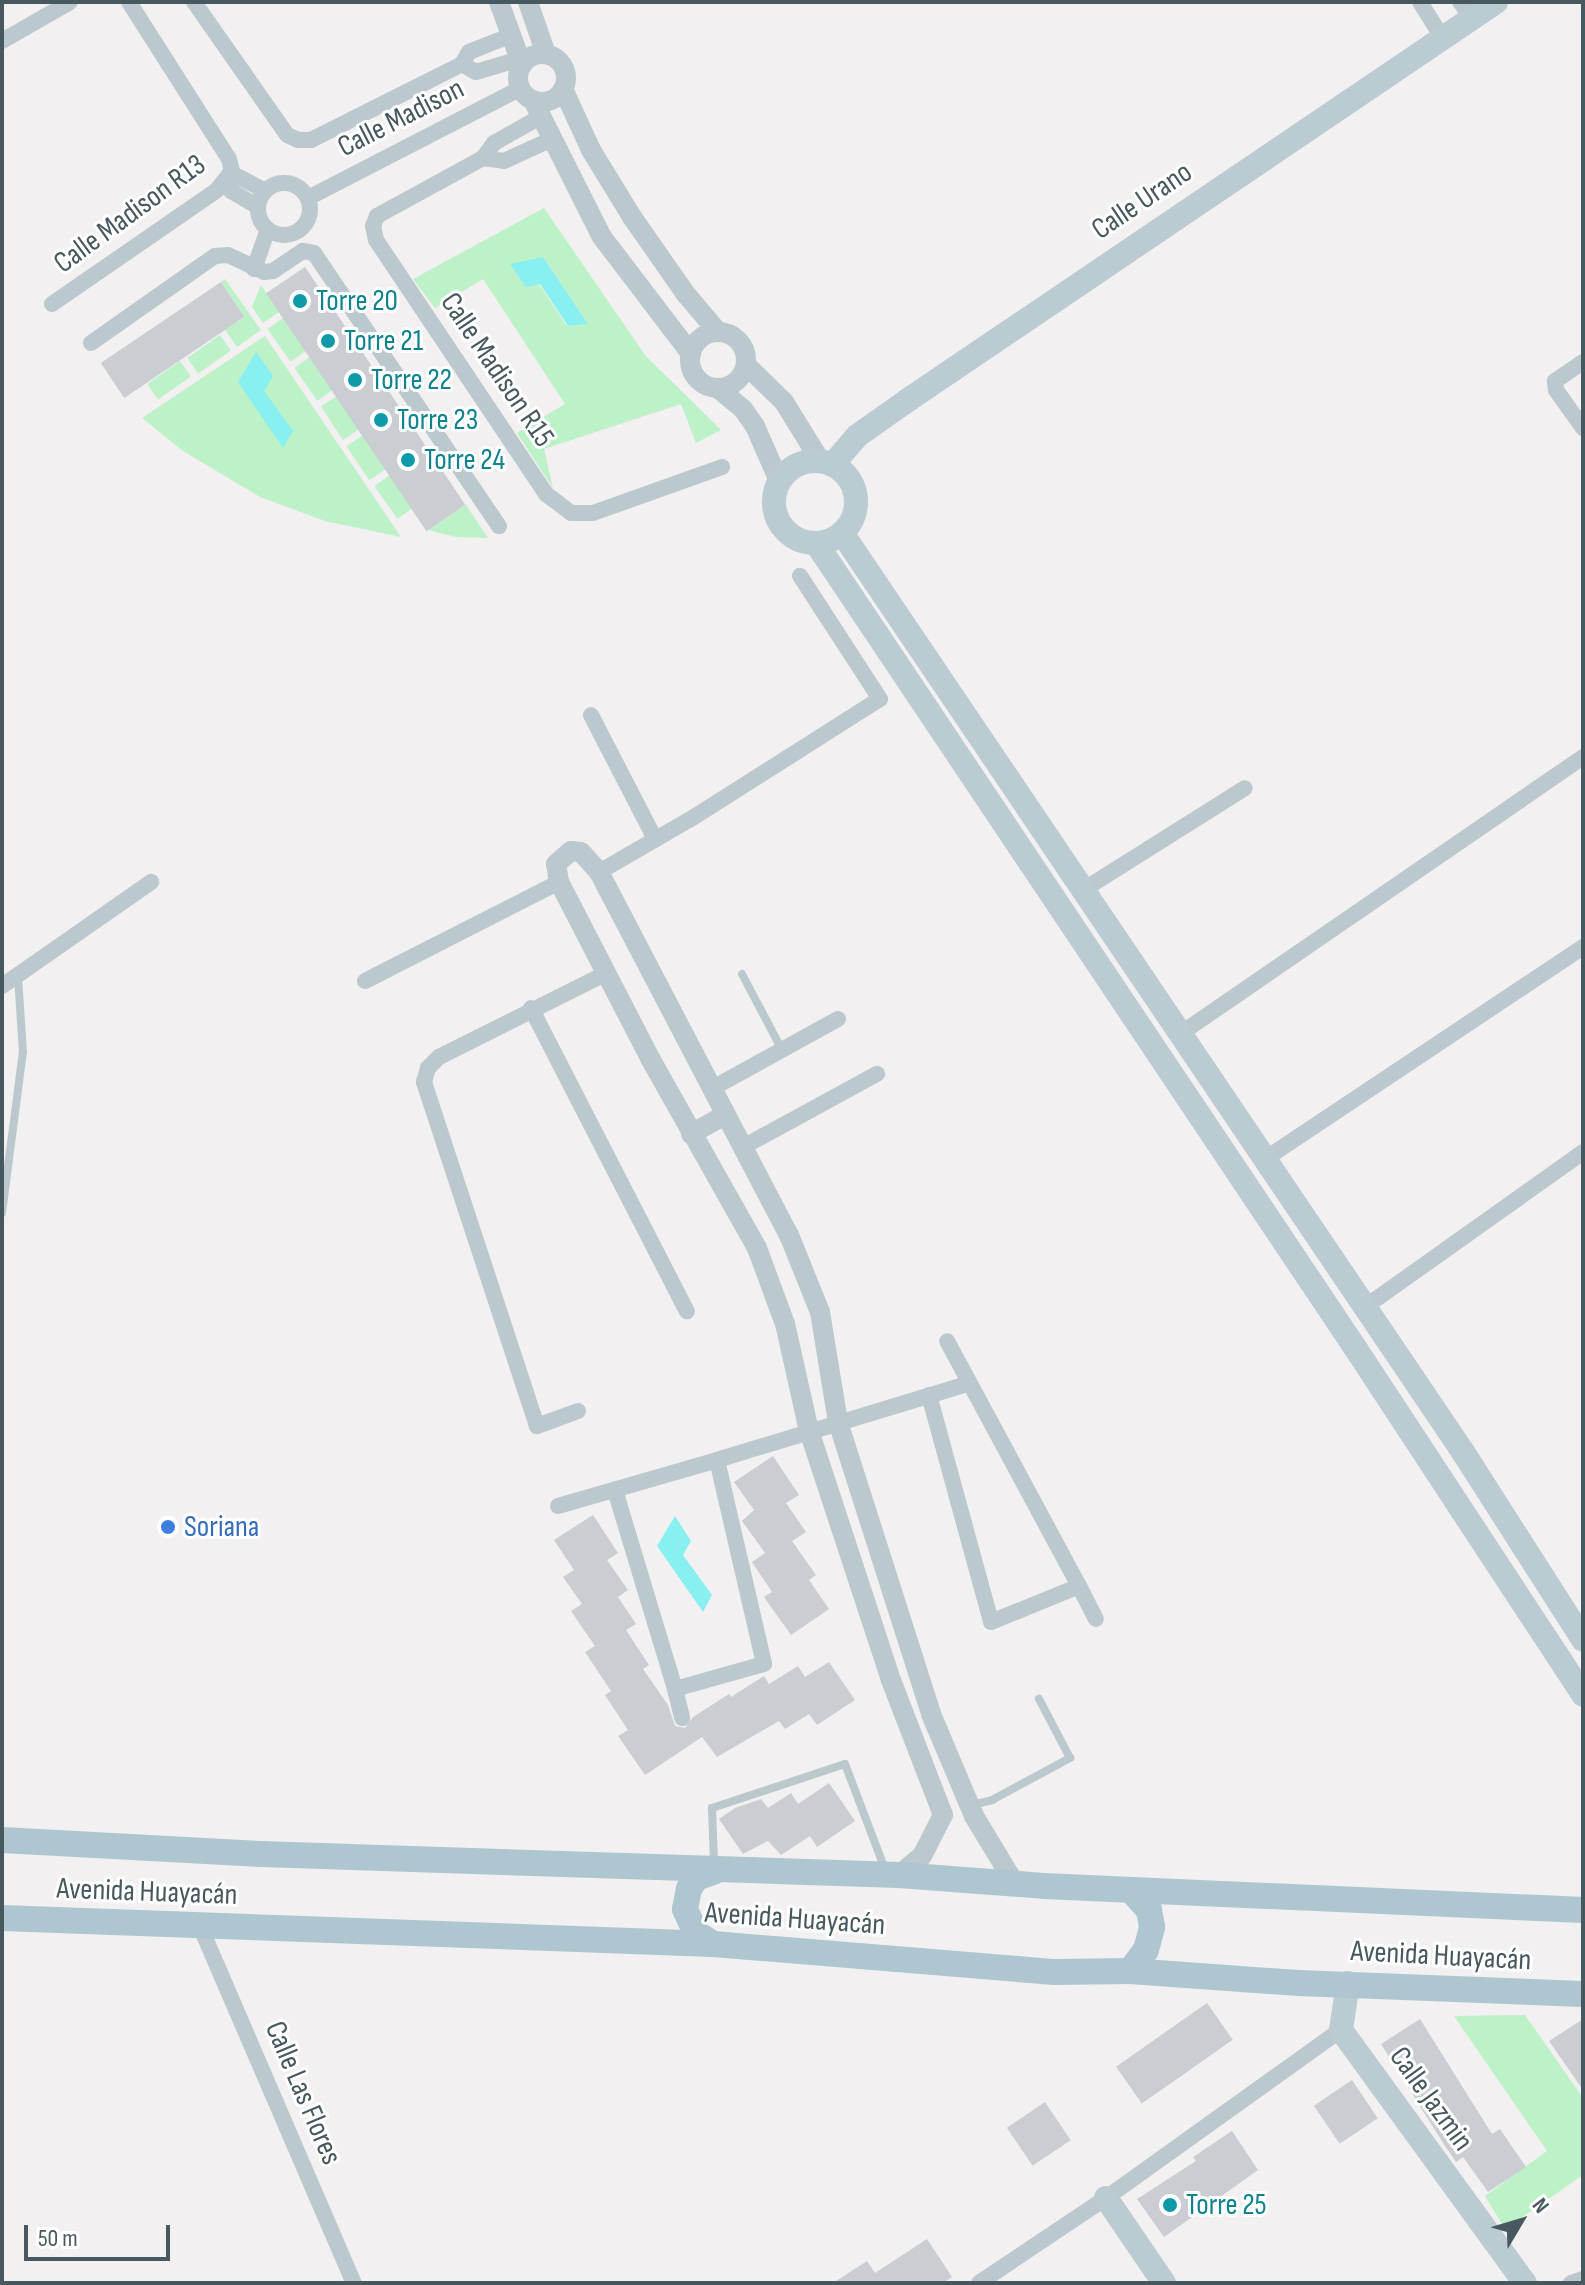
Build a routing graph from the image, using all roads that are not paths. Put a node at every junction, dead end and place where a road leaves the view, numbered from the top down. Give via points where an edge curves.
1 (70, 2) edge
2 (129, 2) edge
3 (194, 2) edge
4 (499, 2) edge
5 (528, 2) edge
6 (1420, 2) edge
7 (1496, 2) edge
8 (1466, 10) edge
9 (512, 35) junction
10 (1443, 39) junction
11 (2, 41) edge
12 (546, 54) junction
13 (521, 62) junction
14 (462, 64) junction
15 (563, 89) junction
16 (531, 102) junction
17 (552, 139) junction
18 (483, 158) junction
19 (608, 177) junction
20 (229, 179) junction
21 (577, 192) junction
22 (308, 198) junction
23 (262, 199) junction
24 (276, 232) junction
25 (254, 269) junction
26 (273, 271) junction
27 (52, 304) dead end
28 (718, 332) junction
29 (91, 343) dead end
30 (691, 354) junction
31 (1583, 362) edge
32 (746, 365) junction
33 (719, 389) junction
34 (1583, 428) edge
35 (827, 464) junction
36 (722, 467) dead end
37 (779, 481) junction
38 (499, 526) dead end
39 (842, 533) junction
40 (816, 543) junction
41 (800, 576) dead end
42 (591, 715) dead end
43 (1583, 757) edge
44 (1245, 788) dead end
45 (655, 839) junction
46 (599, 872) junction
47 (151, 882) dead end
48 (559, 882) junction
49 (1083, 890) junction
50 (1583, 947) edge
51 (605, 974) junction
52 (742, 974) dead end
53 (18, 977) junction
54 (365, 981) dead end
55 (2, 986) edge
56 (531, 1008) junction
57 (838, 1019) dead end
58 (1180, 1034) junction
59 (782, 1050) junction
60 (877, 1074) dead end
61 (711, 1089) junction
62 (725, 1115) junction
63 (691, 1134) junction
64 (741, 1148) junction
65 (1583, 1152) edge
66 (1265, 1159) junction
67 (708, 1165) junction
68 (2, 1213) edge
69 (1304, 1216) junction
70 (1279, 1234) junction
71 (1365, 1307) junction
72 (687, 1311) dead end
73 (947, 1341) dead end
74 (970, 1383) junction
75 (929, 1395) junction
76 (578, 1411) dead end
77 (838, 1422) junction
78 (809, 1431) junction
79 (717, 1460) junction
80 (615, 1490) junction
81 (558, 1506) dead end
82 (1079, 1586) junction
83 (1096, 1619) dead end
84 (1583, 1640) edge
85 (916, 1672) junction
86 (891, 1680) junction
87 (675, 1689) junction
88 (1583, 1695) edge
89 (1039, 1699) dead end
90 (682, 1718) dead end
91 (970, 1805) junction
92 (943, 1815) junction
93 (2, 1840) edge
94 (715, 1871) junction
95 (893, 1876) junction
96 (1015, 1884) junction
97 (1131, 1890) junction
98 (1583, 1910) edge
99 (2, 1918) edge
100 (200, 1926) junction
101 (713, 1944) junction
102 (1130, 1971) junction
103 (1348, 1983) junction
104 (1583, 1994) edge
105 (1341, 2030) junction
106 (1106, 2198) junction
107 (1583, 2279) edge
108 (354, 2283) edge
109 (979, 2283) edge
110 (1164, 2283) edge
111 (1525, 2283) edge
112 (1571, 2283) edge

1 - 11 street
2 - 20 street, Calle Madison R13 via 229,159
3 - 14 street via 287,135 298,140 311,140
4 - 9 street
5 - 12 street
6 - 10 street
7 - 8 main road, Calle Urano
8 - 10 main road, Calle Urano
9 - 13 street
9 - 14 street, Calle Madison via 469,52
10 - 35 main road, Calle Urano via 921,391
12 - 13 street
12 - 15 street via 565,72
13 - 14 street, Calle Madison via 476,72
13 - 16 street via 518,80
15 - 16 street via 550,100
15 - 19 street
16 - 17 street
16 - 18 street
16 - 22 street, Calle Madison
17 - 18 street via 504,161
17 - 21 street
18 - 36 street, Calle Madison R15 via 377,216 373,226 376,240 546,494 571,513 593,513
19 - 21 street via 598,175
19 - 28 street via 685,293
20 - 23 street via 231,191
20 - 27 street, Calle Madison R13
21 - 30 street via 602,237
22 - 23 street via 288,183
22 - 24 street via 310,215 301,230
23 - 24 street
24 - 25 street
24 - 26 street
25 - 26 street
25 - 29 street via 228,255 215,256
26 - 38 street via 303,251 314,253
28 - 30 street via 700,338
28 - 32 street via 740,342
30 - 33 street via 696,378
31 - 34 street via 1555,381
32 - 33 street via 737,382
32 - 35 street via 784,402
33 - 37 street via 755,426
35 - 37 main road via 797,465
35 - 39 main road via 851,484 855,496 851,523
37 - 40 main road via 774,497 779,523 795,538
39 - 40 main road
39 - 49 main road
40 - 70 main road
41 - 45 street via 880,699
42 - 45 street
43 - 58 street
44 - 49 street
45 - 46 street
46 - 48 street via 581,852 571,851 556,864
46 - 61 street
47 - 53 street
48 - 51 street
48 - 54 street
49 - 58 main road
50 - 66 street
51 - 56 street
51 - 63 street
52 - 59 lane
53 - 55 street
53 - 68 lane via 23,1052
56 - 72 street
56 - 76 street via 439,1057 424,1082 537,1426
57 - 59 street
58 - 66 main road
59 - 61 street
60 - 64 street
61 - 62 street
62 - 63 street
62 - 64 street
63 - 67 street
64 - 67 street
64 - 77 street via 789,1235 820,1312
65 - 71 street
66 - 69 main road
67 - 78 street via 762,1261 785,1324
69 - 70 main road
69 - 71 main road
70 - 88 main road
71 - 84 main road
73 - 74 street
74 - 75 street
74 - 82 street
75 - 77 street
75 - 82 street via 991,1622
77 - 78 street
77 - 85 street
78 - 79 street
78 - 86 street
79 - 80 street
79 - 87 street via 764,1664
80 - 81 street
80 - 87 street
82 - 83 street
85 - 86 street
85 - 91 street
86 - 92 street
87 - 90 street
89 - 91 lane via 1070,1758 992,1800
91 - 92 street
91 - 96 street
92 - 95 street via 922,1856
93 - 94 main road, Avenida Huayacán
94 - 95 main road, Avenida Huayacán
94 - 95 lane via 712,1808 845,1764
94 - 101 main road via 696,1878 685,1909 696,1933
95 - 96 main road, Avenida Huayacán
96 - 97 main road, Avenida Huayacán
97 - 98 main road, Avenida Huayacán
97 - 102 main road via 1149,1910 1152,1927 1146,1950
99 - 100 main road, Avenida Huayacán
100 - 101 main road, Avenida Huayacán
100 - 108 street, Calle Las Flores
101 - 102 main road, Avenida Huayacán via 1055,1972
102 - 103 main road, Avenida Huayacán
103 - 104 main road, Avenida Huayacán
103 - 105 main road
105 - 106 street
105 - 111 main road, Calle Jazmin
106 - 109 street
106 - 110 main road
107 - 112 street

